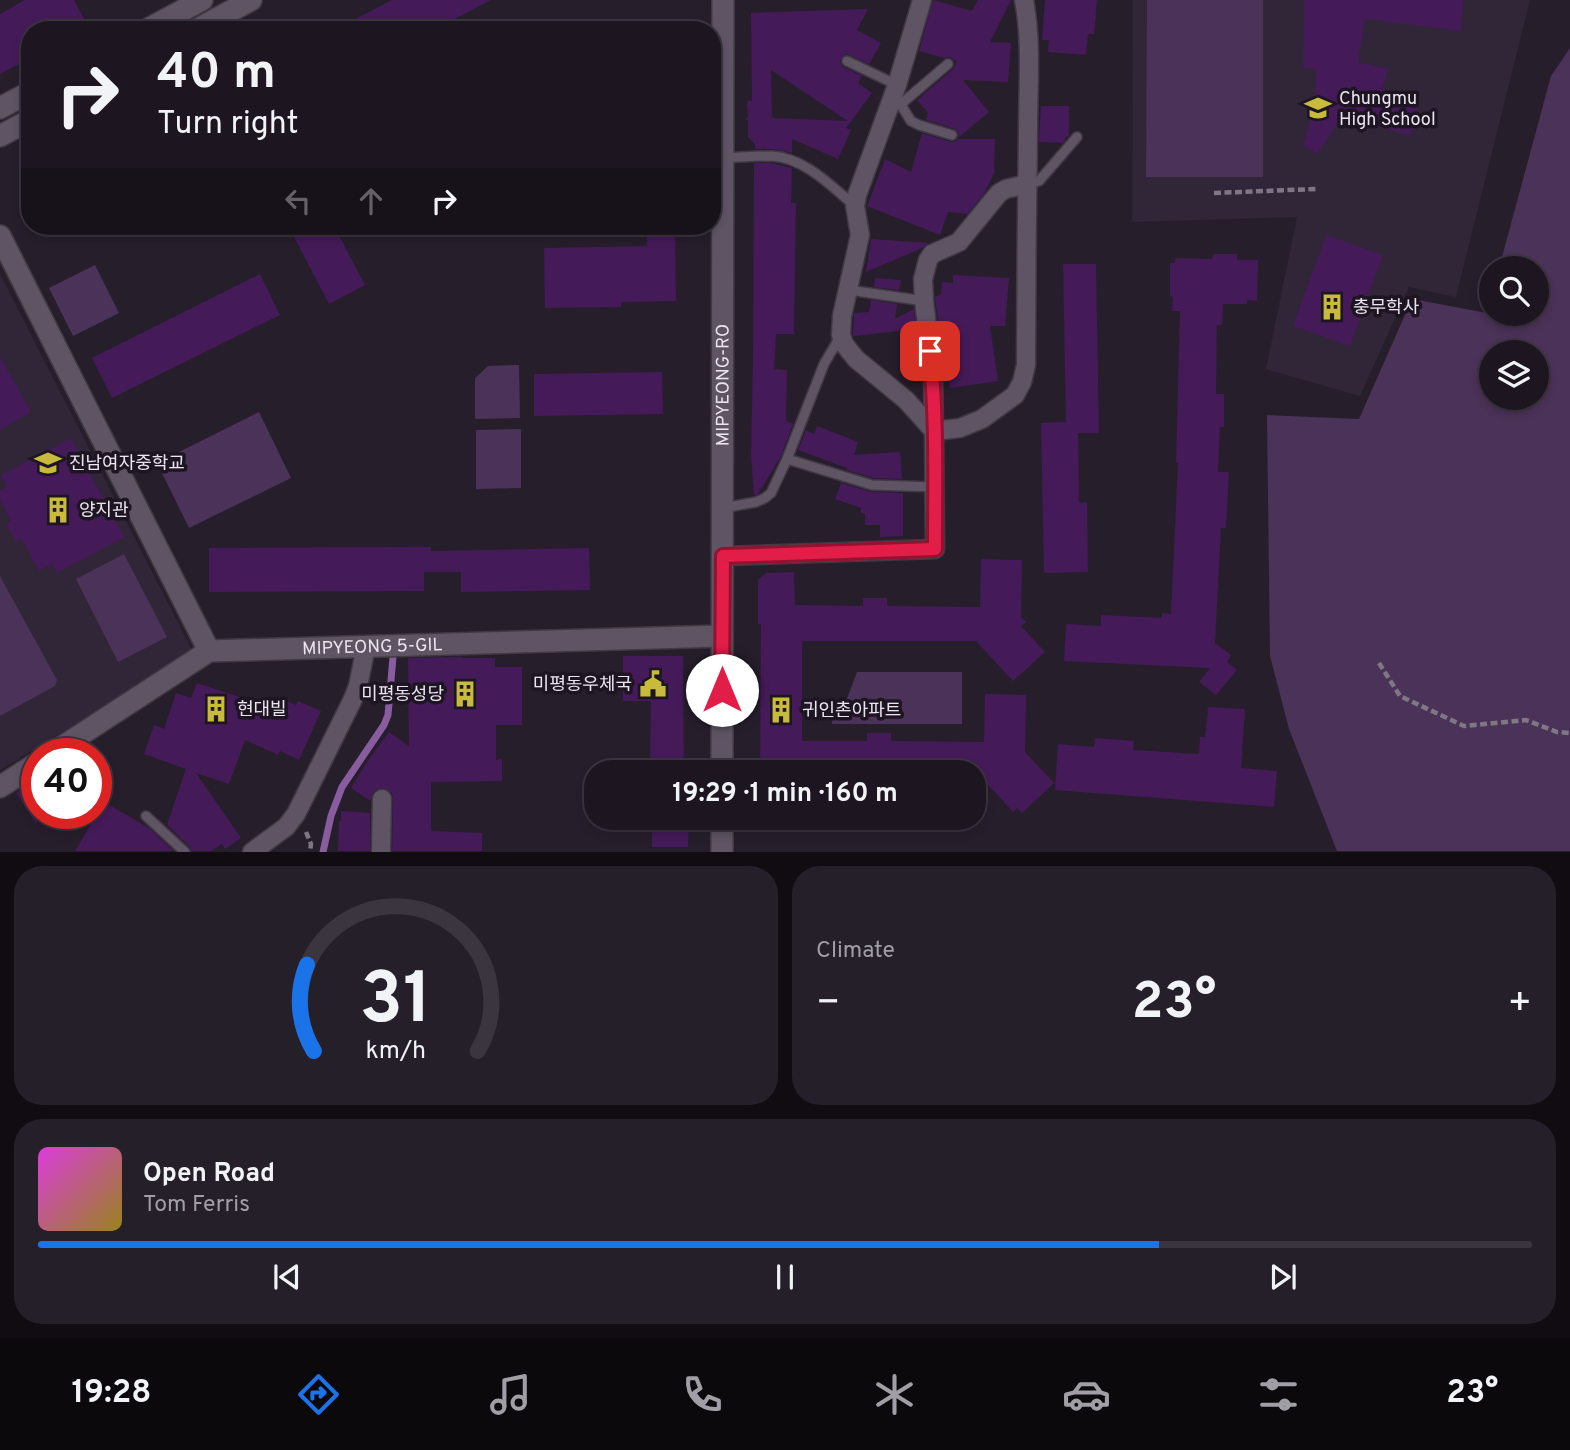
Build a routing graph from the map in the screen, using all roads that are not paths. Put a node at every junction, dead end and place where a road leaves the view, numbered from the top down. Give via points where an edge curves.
1 (202, 0) edge
2 (251, 0) edge
3 (723, 0) edge
4 (922, 0) edge
5 (1024, 0) edge
6 (163, 21) edge
7 (212, 21) edge
8 (847, 61) dead end
9 (948, 64) dead end
10 (898, 94) junction
11 (21, 97) edge
12 (0, 108) edge
13 (21, 125) edge
14 (952, 135) dead end
15 (0, 136) edge
16 (1077, 137) dead end
17 (723, 158) junction
18 (1027, 184) junction
19 (855, 206) junction
20 (0, 236) edge
21 (849, 290) junction
22 (924, 301) junction
23 (841, 335) junction
24 (934, 431) junction
25 (787, 459) junction
26 (935, 487) junction
27 (723, 508) junction
28 (723, 556) junction
29 (722, 636) junction
30 (366, 647) junction
31 (209, 651) junction
32 (76, 738) edge
33 (722, 760) edge
34 (21, 773) edge
35 (0, 787) edge
36 (382, 799) dead end
37 (146, 816) dead end
38 (722, 830) edge
39 (185, 852) edge
40 (252, 852) edge
41 (381, 852) edge
42 (722, 852) edge

1 - 6 street
2 - 7 street
3 - 17 street, MIPYEONG-RO
4 - 10 street
5 - 18 street via 1028,29
8 - 10 lane
9 - 10 lane
10 - 14 lane via 911,121
10 - 19 street
11 - 12 street
13 - 15 street
16 - 18 lane via 1039,181
17 - 19 lane via 790,159
17 - 27 street, MIPYEONG-RO
18 - 22 street via 999,193 959,242 932,254 923,279
18 - 24 street via 1026,365 1022,382 1015,395 982,419
19 - 21 street via 860,235
20 - 31 street
21 - 22 lane
21 - 23 street
22 - 24 street
23 - 24 street via 856,359 906,400
23 - 25 lane via 824,364
24 - 26 street
25 - 26 lane via 872,485
25 - 27 lane via 765,498
26 - 28 street via 935,549
27 - 28 street, MIPYEONG-RO
28 - 29 street, MIPYEONG-RO
29 - 30 street, MIPYEONG 5-GIL
29 - 33 street, MIPYEONG-RO
30 - 31 street, MIPYEONG 5-GIL
30 - 40 street via 353,699 296,814
31 - 32 street
34 - 35 street
36 - 41 street
37 - 39 lane
38 - 42 street

